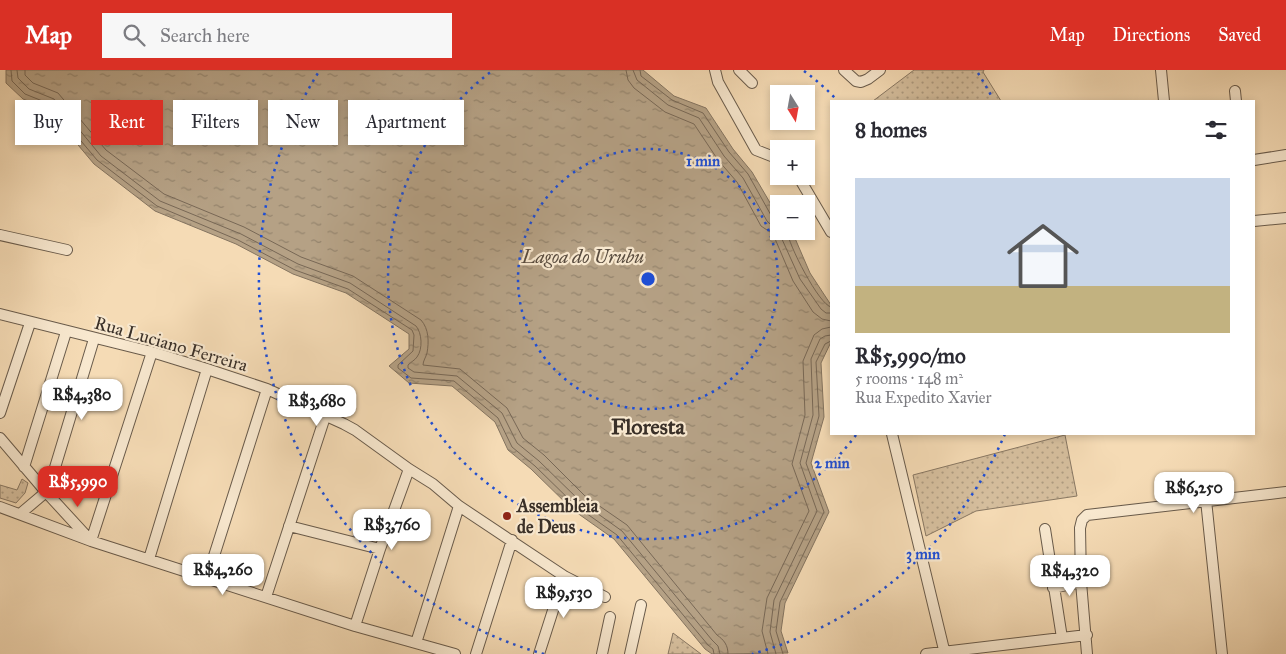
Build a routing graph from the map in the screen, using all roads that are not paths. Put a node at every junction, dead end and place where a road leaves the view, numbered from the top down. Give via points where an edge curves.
1 (715, 70) edge
2 (739, 70) edge
3 (844, 70) edge
4 (880, 70) edge
5 (1160, 70) edge
6 (752, 83) dead end
7 (1164, 100) edge
8 (770, 155) edge
9 (1286, 155) edge
10 (1255, 160) edge
11 (803, 185) edge
12 (1286, 218) edge
13 (1255, 221) edge
14 (830, 230) edge
15 (0, 235) edge
16 (67, 250) dead end
17 (0, 314) edge
18 (30, 323) junction
19 (66, 332) junction
20 (94, 339) junction
21 (152, 352) junction
22 (206, 369) junction
23 (267, 389) junction
24 (0, 413) edge
25 (325, 417) junction
26 (892, 435) edge
27 (0, 438) edge
28 (24, 467) junction
29 (409, 469) junction
30 (46, 492) junction
31 (1286, 492) edge
32 (1206, 500) junction
33 (459, 506) junction
34 (0, 507) edge
35 (20, 514) junction
36 (289, 526) junction
37 (1045, 529) dead end
38 (512, 540) junction
39 (91, 541) junction
40 (380, 549) junction
41 (149, 559) junction
42 (564, 576) junction
43 (206, 578) junction
44 (1081, 582) junction
45 (1053, 588) junction
46 (266, 597) junction
47 (606, 597) dead end
48 (640, 605) dead end
49 (610, 617) dead end
50 (355, 626) junction
51 (1086, 634) junction
52 (1062, 638) junction
53 (416, 644) junction
54 (945, 653) edge
55 (456, 654) edge
56 (476, 654) edge
57 (539, 654) edge
58 (602, 654) edge
59 (630, 654) edge
60 (926, 654) edge
61 (1087, 654) edge
62 (1222, 654) edge

1 - 8 street via 718,82 756,150
2 - 6 street
3 - 4 street via 861,82
5 - 7 street
9 - 10 street
11 - 14 street
12 - 13 street
15 - 16 street
17 - 18 street, Rua Luciano Ferreira
18 - 19 street, Rua Luciano Ferreira
18 - 24 street
19 - 20 street, Rua Luciano Ferreira
19 - 28 street
20 - 21 street, Rua Luciano Ferreira
20 - 30 street
21 - 22 street, Rua Luciano Ferreira
21 - 39 street
22 - 23 street, Rua Luciano Ferreira
22 - 41 street
23 - 25 street, Rua Luciano Ferreira
23 - 43 street
25 - 29 street, Rua Luciano Ferreira via 355,430
25 - 36 street
26 - 54 street
27 - 28 street
28 - 30 street
29 - 33 street, Rua Luciano Ferreira
29 - 40 street
30 - 35 street
30 - 39 street
31 - 32 street
32 - 44 street via 1087,515 1080,528
32 - 62 street
33 - 38 street, Rua Luciano Ferreira
33 - 53 street
34 - 35 street
35 - 39 street
36 - 40 street
36 - 46 street
37 - 45 street
38 - 42 street, Rua Luciano Ferreira
38 - 56 street
39 - 41 street
40 - 50 street
41 - 43 street
42 - 47 street, Rua Luciano Ferreira
42 - 57 street
43 - 46 street
44 - 45 street
44 - 51 street
45 - 52 street
46 - 50 street
48 - 59 street
49 - 58 street
50 - 53 street
51 - 52 street
51 - 61 street
52 - 54 street
53 - 55 street
54 - 60 street

